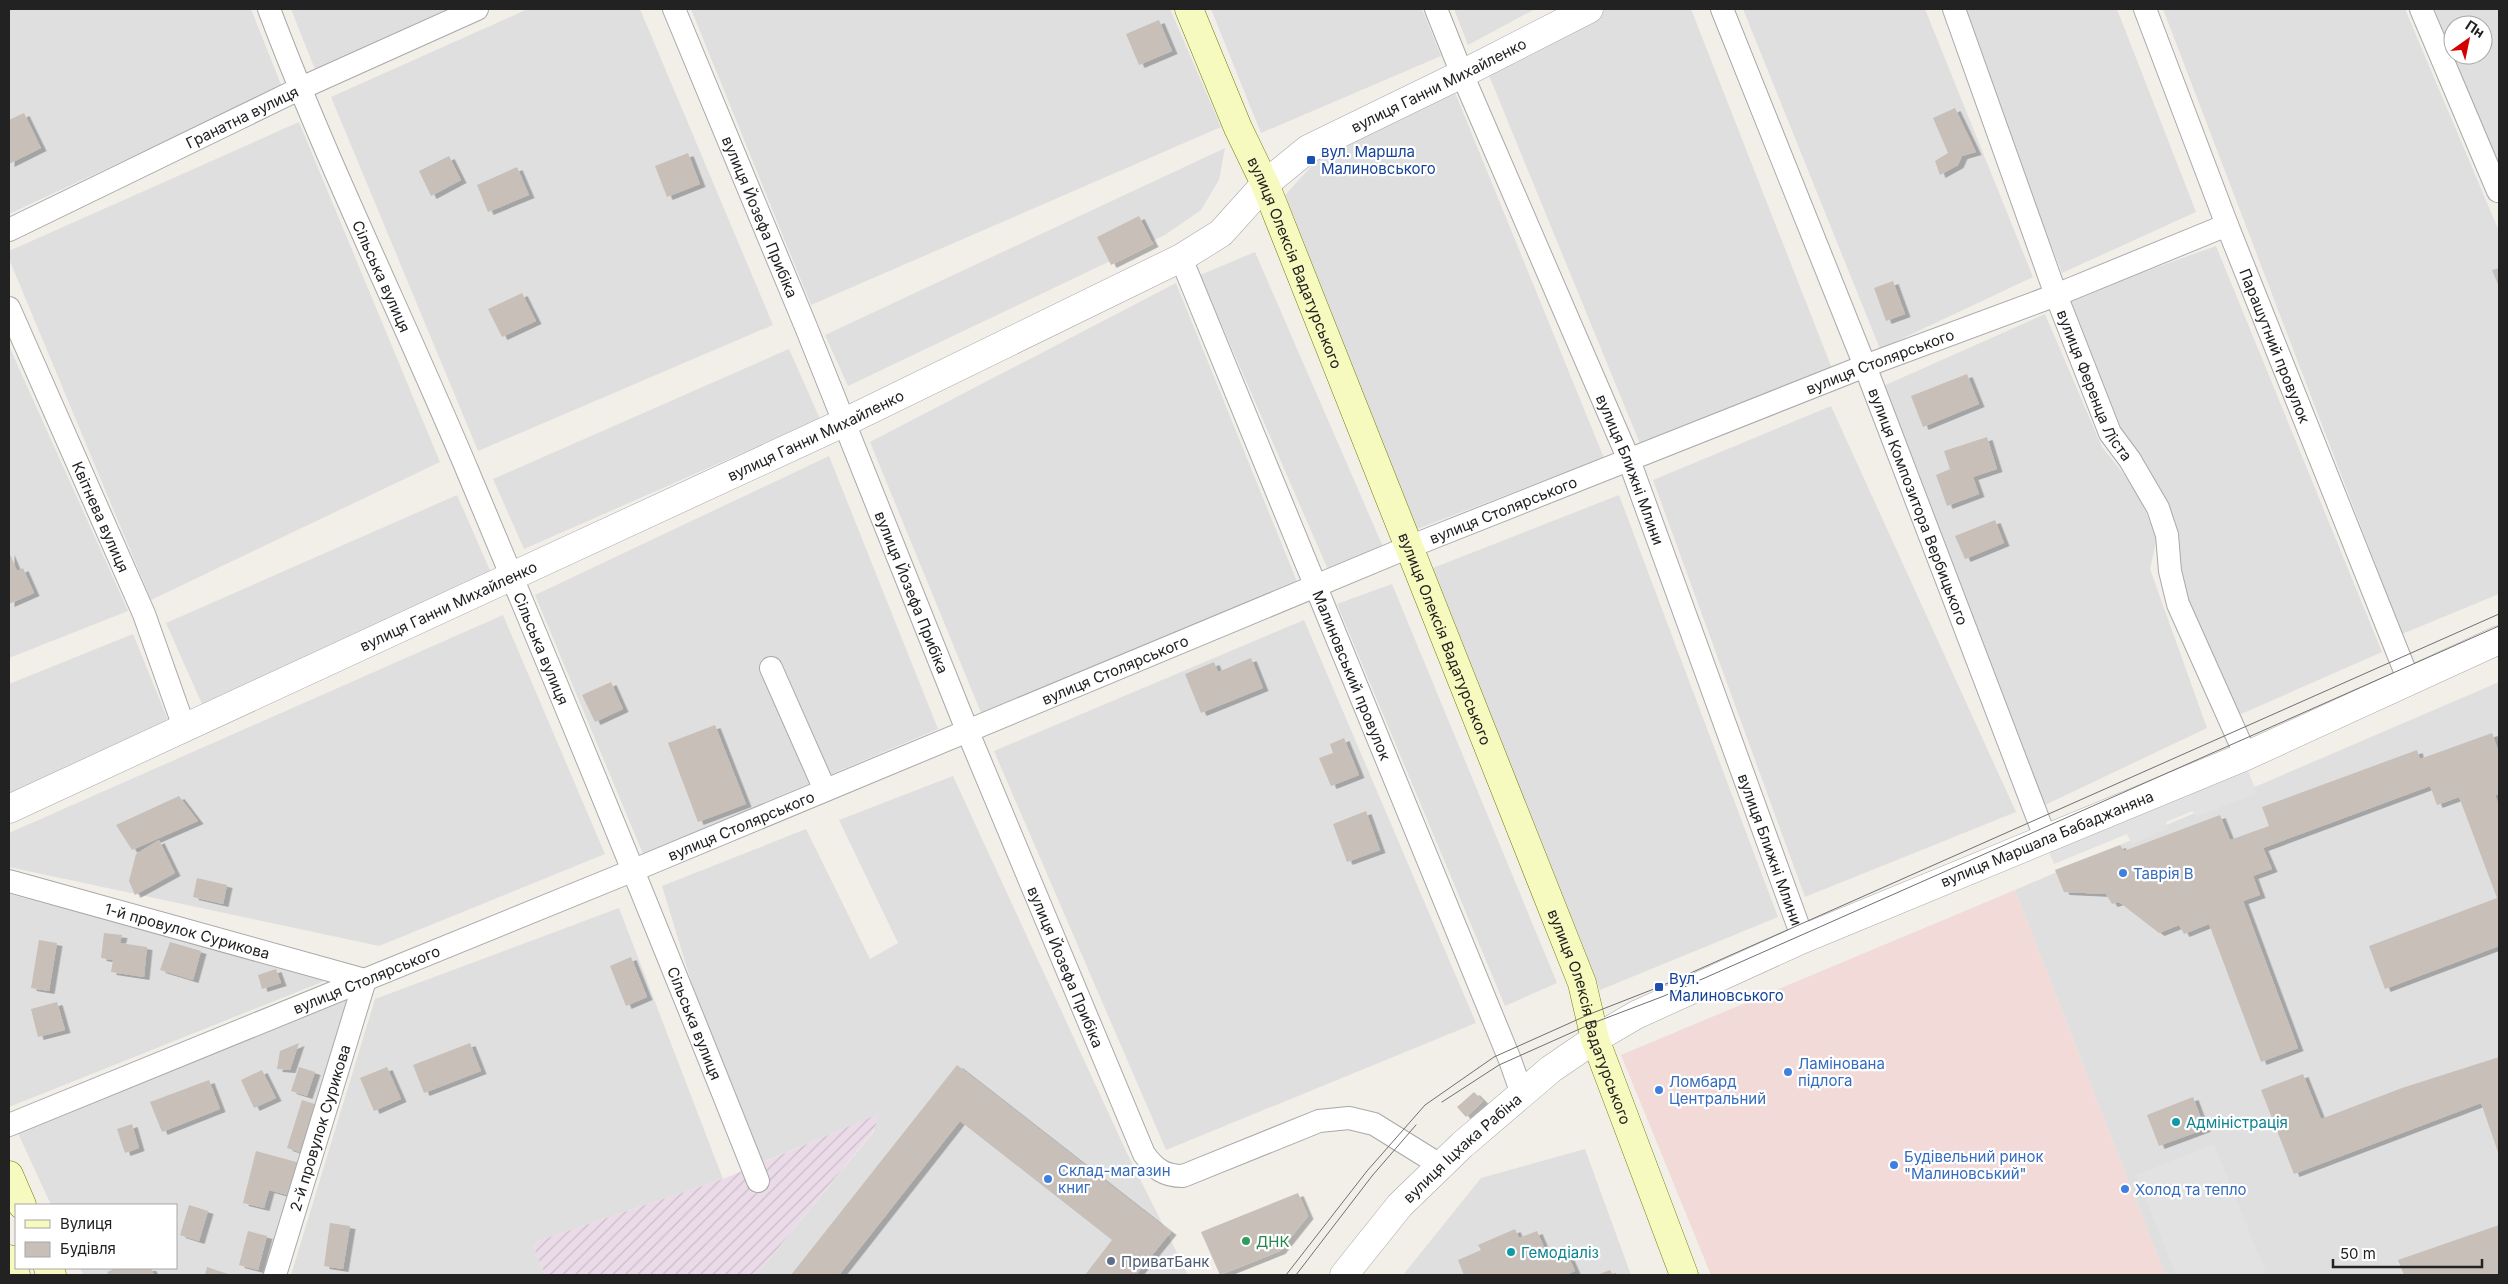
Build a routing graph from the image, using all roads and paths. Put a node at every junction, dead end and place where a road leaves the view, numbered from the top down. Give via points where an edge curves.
1 (269, 9) edge
2 (477, 9) edge
3 (674, 9) edge
4 (1189, 9) edge
5 (1436, 9) edge
6 (1589, 9) edge
7 (1722, 9) edge
8 (1954, 9) edge
9 (2145, 9) edge
10 (2421, 9) edge
11 (1462, 74) junction
12 (299, 89) junction
13 (1265, 184) junction
14 (2498, 190) dead end
15 (2226, 225) junction
16 (9, 230) edge
17 (1181, 258) junction
18 (2056, 295) junction
19 (9, 308) edge
20 (1865, 366) junction
21 (843, 423) junction
22 (1629, 460) junction
23 (1408, 547) junction
24 (510, 576) junction
25 (1317, 586) junction
26 (2499, 640) edge
27 (771, 668) dead end
28 (2409, 681) junction
29 (184, 727) junction
30 (968, 730) junction
31 (2246, 756) junction
32 (824, 790) junction
33 (9, 809) edge
34 (2045, 837) junction
35 (634, 870) junction
36 (9, 881) edge
37 (1804, 939) junction
38 (364, 980) junction
39 (1595, 1038) junction
40 (1522, 1094) junction
41 (9, 1124) edge
42 (1440, 1165) junction
43 (9, 1175) edge
44 (758, 1181) dead end
45 (22, 1204) edge
46 (9, 1259) edge
47 (16, 1275) edge
48 (275, 1275) edge
49 (1344, 1275) edge
50 (1684, 1275) edge

1 - 12 street, Сільська вулиця
2 - 12 street, Гранатна вулиця
3 - 21 street, вулиця Йозефа Прибіка
4 - 13 main road, вулиця Олексія Вадатурського
5 - 11 street, вулиця Ближні Млини
6 - 11 street, вулиця Ганни Михайленко
7 - 20 street, вулиця Композитора Вербицького
8 - 18 street, вулиця Ференца Ліста
9 - 15 street, Парашутний провулок
10 - 14 street
11 - 13 street, вулиця Ганни Михайленко via 1308,149
11 - 22 street, вулиця Ближні Млини
12 - 16 street, Гранатна вулиця
12 - 24 street, Сільська вулиця
13 - 17 street, вулиця Ганни Михайленко via 1221,233
13 - 23 main road, вулиця Олексія Вадатурського
15 - 18 street, вулиця Столярського
15 - 28 street, Парашутний провулок
17 - 21 street, вулиця Ганни Михайленко
17 - 25 street, Малиновський провулок
18 - 20 street, вулиця Столярського
18 - 31 street, вулиця Ференца Ліста via 2110,433 2158,508 2167,535 2170,572 2178,604
19 - 29 street, Квітнева вулиця via 144,614
20 - 22 street, вулиця Столярського
20 - 34 street, вулиця Композитора Вербицького
21 - 24 street, вулиця Ганни Михайленко
21 - 30 street, вулиця Йозефа Прибіка
22 - 23 street, вулиця Столярського
22 - 37 street, вулиця Ближні Млини
23 - 25 street, вулиця Столярського
23 - 39 main road, вулиця Олексія Вадатурського via 1582,983
24 - 29 street, вулиця Ганни Михайленко
24 - 35 street, Сільська вулиця
25 - 30 street, вулиця Столярського
25 - 40 street, Малиновський провулок
26 - 28 street, вулиця Маршала Бабаджаняна
27 - 32 street
28 - 31 street, вулиця Маршала Бабаджаняна
29 - 33 street, вулиця Ганни Михайленко
30 - 32 street, вулиця Столярського
30 - 42 street, вулиця Йозефа Прибіка via 1144,1154 1159,1171 1183,1176 1319,1121 1349,1118 1374,1124
31 - 34 street, вулиця Маршала Бабаджаняна
32 - 35 street, вулиця Столярського
34 - 37 street, вулиця Маршала Бабаджаняна
35 - 38 street, вулиця Столярського
35 - 44 street, Сільська вулиця
36 - 38 street, 1-й провулок Сурикова
37 - 39 street, вулиця Маршала Бабаджаняна via 1636,1015
38 - 41 street, вулиця Столярського
38 - 48 street, 2-й провулок Сурикова
39 - 40 street, вулиця Іцхака Рабіна
39 - 50 main road, вулиця Олексія Вадатурського
40 - 42 street, вулиця Іцхака Рабіна
42 - 49 street, вулиця Іцхака Рабіна via 1400,1205
43 - 45 main road
46 - 47 main road

